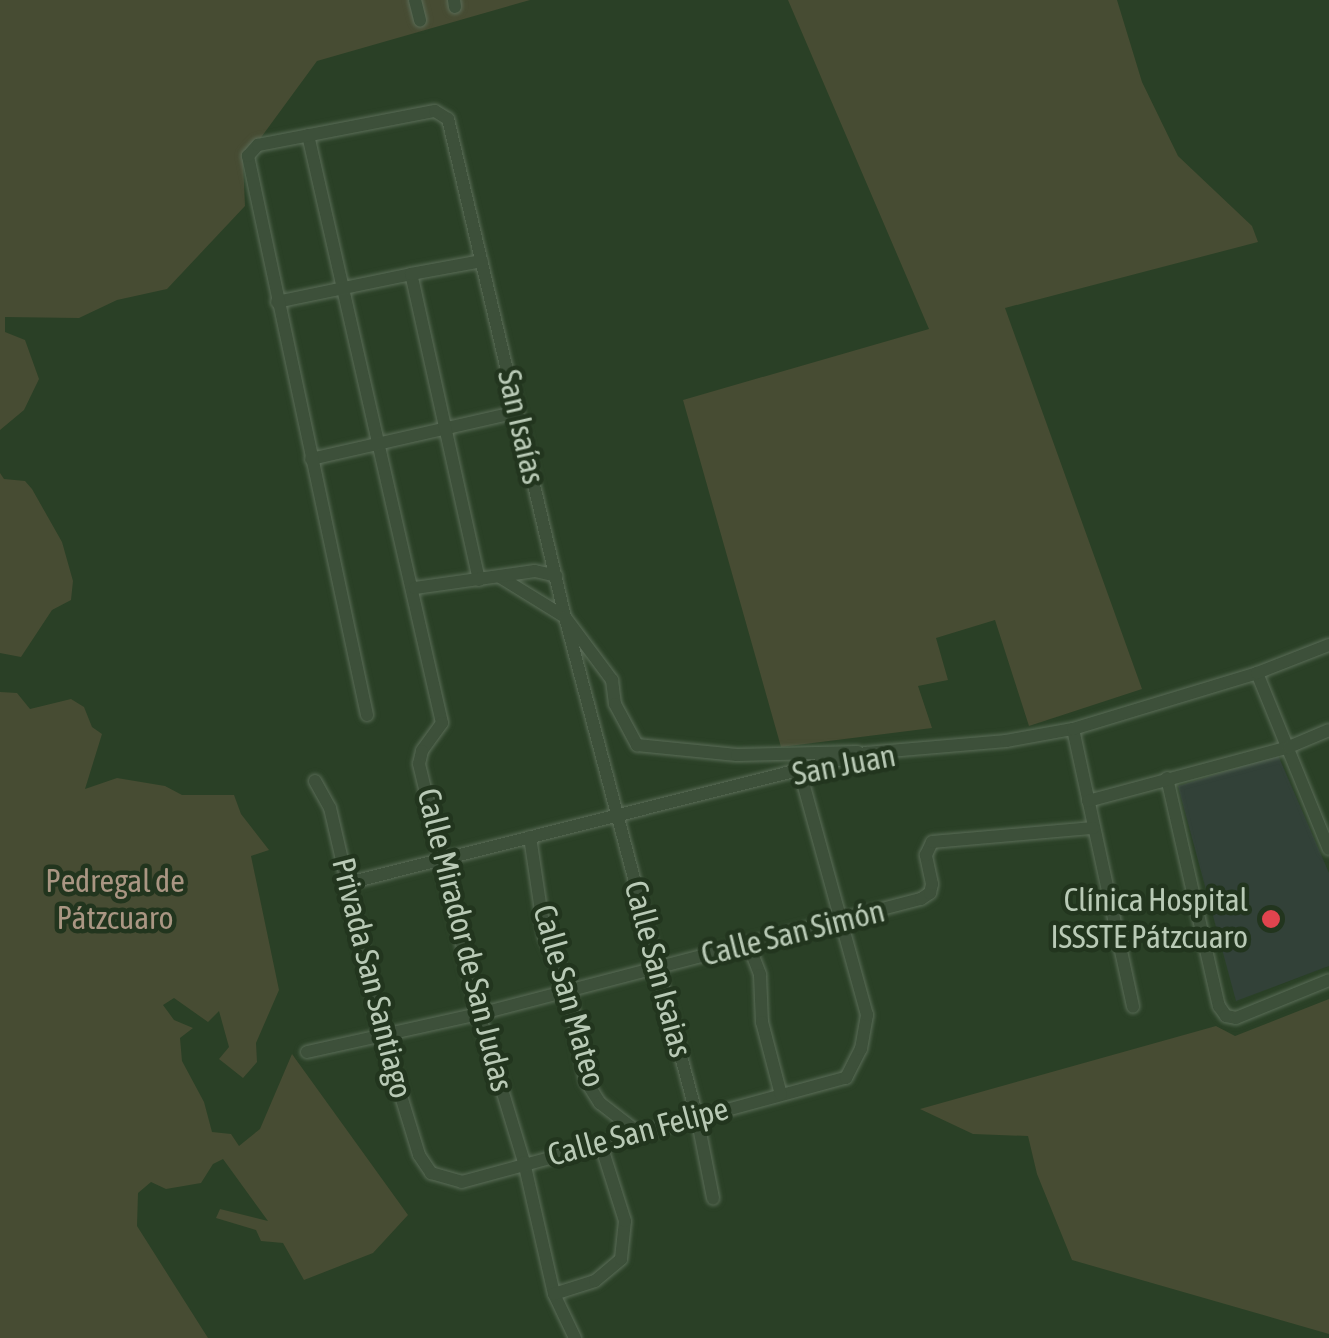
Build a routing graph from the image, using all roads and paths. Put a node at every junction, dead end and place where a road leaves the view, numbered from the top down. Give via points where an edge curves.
1 (415, 0) edge
2 (420, 20) dead end
3 (308, 135) junction
4 (482, 261) junction
5 (410, 274) junction
6 (343, 288) junction
7 (277, 302) junction
8 (518, 412) junction
9 (446, 428) junction
10 (380, 444) junction
11 (311, 459) junction
12 (556, 576) junction
13 (500, 577) junction
14 (480, 580) junction
15 (415, 588) junction
16 (565, 618) junction
17 (1329, 645) edge
18 (1257, 673) junction
19 (367, 715) dead end
20 (1073, 729) junction
21 (1329, 730) edge
22 (600, 740) joint
23 (1289, 747) junction
24 (866, 753) junction
25 (800, 772) junction
26 (1167, 778) junction
27 (315, 781) dead end
28 (1088, 801) junction
29 (617, 817) junction
30 (1323, 817) edge
31 (1093, 828) junction
32 (530, 838) junction
33 (1329, 850) edge
34 (443, 859) junction
35 (348, 883) junction
36 (842, 922) junction
37 (748, 944) junction
38 (657, 968) junction
39 (1329, 980) edge
40 (568, 990) junction
41 (1133, 1007) dead end
42 (479, 1014) junction
43 (383, 1037) junction
44 (307, 1052) dead end
45 (781, 1095) junction
46 (697, 1117) junction
47 (640, 1134) junction
48 (601, 1145) junction
49 (524, 1162) junction
50 (431, 1173) joint
51 (712, 1198) dead end
52 (554, 1294) junction
53 (575, 1338) edge

1 - 2 street
3 - 4 street, San Isaías via 444,114
3 - 6 street
3 - 7 street via 258,145 248,156
4 - 5 street
4 - 8 street, San Isaías
5 - 6 street
5 - 9 street
6 - 7 street
6 - 10 street
7 - 11 street
8 - 9 street
8 - 12 street, San Isaías
9 - 10 street
9 - 14 street
10 - 11 street
10 - 15 street
11 - 19 street
12 - 13 street via 535,571
12 - 16 street, San Isaías
13 - 14 street
13 - 16 street
14 - 15 street
15 - 34 street, Calle Mirador de San Judas via 442,723 420,764
16 - 22 street, San Isaías
16 - 24 street via 612,680 615,704 637,745 737,755
17 - 18 street, San Juan
18 - 20 street, San Juan
18 - 23 street
20 - 24 street, San Juan
20 - 28 street
21 - 23 street
22 - 29 street, Calle San Isaias
23 - 26 street
23 - 30 street
24 - 25 street, San Juan
25 - 29 street, San Juan
25 - 36 street
26 - 28 street
26 - 39 street via 1226,1016 1236,1018
27 - 35 street, Privada San Santiago via 330,808
28 - 31 street
29 - 32 street, San Juan
29 - 38 street, Calle San Isaias
30 - 33 street
31 - 36 street, Calle San Simón via 932,842 926,846 930,893
31 - 41 street
32 - 34 street, San Juan
32 - 40 street, Calle San Mateo via 545,938
34 - 35 street, San Juan
34 - 42 street, Calle Mirador de San Judas
35 - 43 street, Privada San Santiago
36 - 37 street, Calle San Simón
36 - 45 street, Calle San Felipe via 867,1014 861,1049 846,1078
37 - 38 street, Calle San Simón
37 - 45 street via 760,975 762,1022
38 - 40 street, Calle San Simón
38 - 46 street, Calle San Isaias
40 - 42 street, Calle San Simón
40 - 47 street, Calle San Mateo via 586,1082 600,1103
42 - 43 street, Calle San Simón
42 - 49 street, Calle Mirador de San Judas
43 - 44 street, Calle San Simón
43 - 50 street, Privada San Santiago via 418,1155
45 - 46 street, Calle San Felipe
46 - 47 street, Calle San Felipe
46 - 51 street, Calle San Isaias
47 - 48 street, Calle San Felipe
48 - 49 street, Calle San Felipe
48 - 52 street via 625,1221 620,1259 596,1281
49 - 50 street, Calle San Felipe via 462,1182
49 - 52 street, Calle Mirador de San Judas
52 - 53 street, Calle Mirador de San Judas

